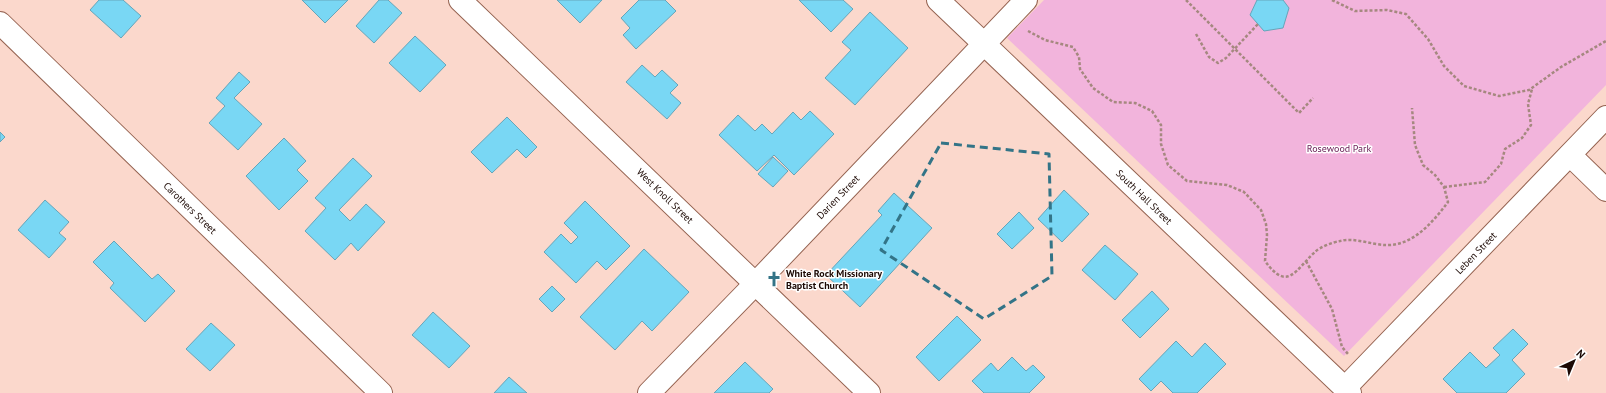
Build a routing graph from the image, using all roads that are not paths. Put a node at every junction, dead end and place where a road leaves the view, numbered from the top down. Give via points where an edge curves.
1 (460, 0) edge
2 (938, 0) edge
3 (1026, 0) edge
4 (0, 23) edge
5 (984, 45) junction
6 (1606, 117) edge
7 (1570, 155) junction
8 (1606, 190) edge
9 (756, 283) junction
10 (1347, 391) edge
11 (381, 393) edge
12 (649, 393) edge
13 (869, 393) edge

1 - 9 street, West Knoll Street
2 - 5 street, South Hall Street
3 - 5 street, Darien Street
4 - 11 street, Carothers Street
5 - 9 street, Darien Street
5 - 10 street, South Hall Street
6 - 7 street, Leben Street
7 - 8 street
7 - 10 street, Leben Street via 1364,369
9 - 12 street, Darien Street
9 - 13 street, West Knoll Street

